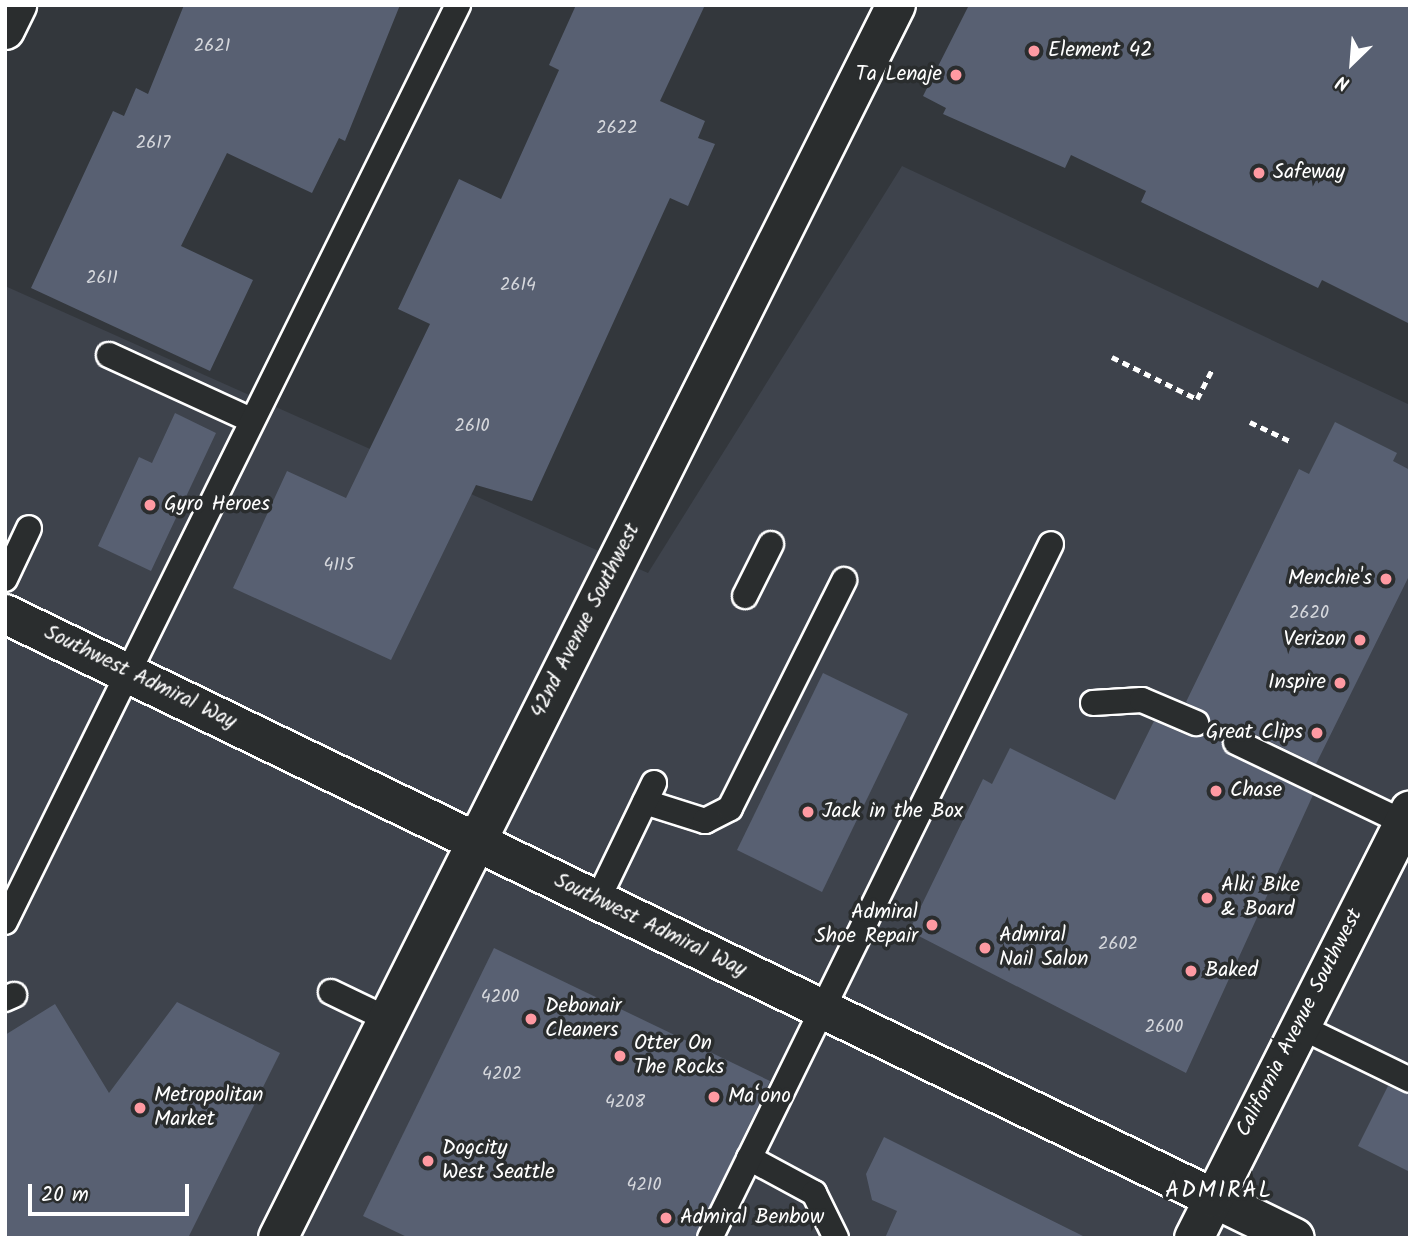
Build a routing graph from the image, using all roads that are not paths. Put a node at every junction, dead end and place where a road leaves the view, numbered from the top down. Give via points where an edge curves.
1 (17, 5) edge
2 (458, 5) edge
3 (896, 5) edge
4 (5, 30) edge
5 (109, 355) dead end
6 (249, 419) junction
7 (29, 528) dead end
8 (771, 544) dead end
9 (1051, 544) dead end
10 (5, 579) edge
11 (844, 580) dead end
12 (745, 596) dead end
13 (5, 614) edge
14 (127, 671) junction
15 (1093, 703) dead end
16 (1196, 723) dead end
17 (1236, 742) dead end
18 (1407, 816) edge
19 (475, 842) junction
20 (597, 901) junction
21 (5, 922) edge
22 (331, 992) dead end
23 (824, 1009) junction
24 (387, 1019) junction
25 (1299, 1026) junction
26 (1410, 1080) edge
27 (749, 1158) junction
28 (1211, 1197) junction
29 (278, 1238) edge
30 (710, 1238) edge
31 (836, 1238) edge
32 (1194, 1238) edge
33 (1295, 1238) edge

1 - 4 main road
2 - 6 lane
3 - 19 main road, 42nd Avenue Southwest
5 - 6 lane
6 - 14 lane
7 - 10 lane
8 - 12 lane
9 - 23 lane
11 - 20 lane via 730,808 697,821 650,793
13 - 14 main road, Southwest Admiral Way
14 - 19 main road, Southwest Admiral Way
14 - 21 lane
15 - 16 lane via 1142,699
17 - 18 lane
18 - 25 main road, California Avenue Southwest
19 - 20 main road, Southwest Admiral Way
19 - 24 main road, 42nd Avenue Southwest
20 - 23 main road, Southwest Admiral Way
22 - 24 lane
23 - 27 lane
23 - 28 main road, Southwest Admiral Way
24 - 29 main road, 42nd Avenue Southwest
25 - 26 lane
25 - 28 main road, California Avenue Southwest
27 - 30 lane
27 - 31 lane via 814,1193
28 - 32 main road, California Avenue Southwest
28 - 33 main road, Southwest Admiral Way

